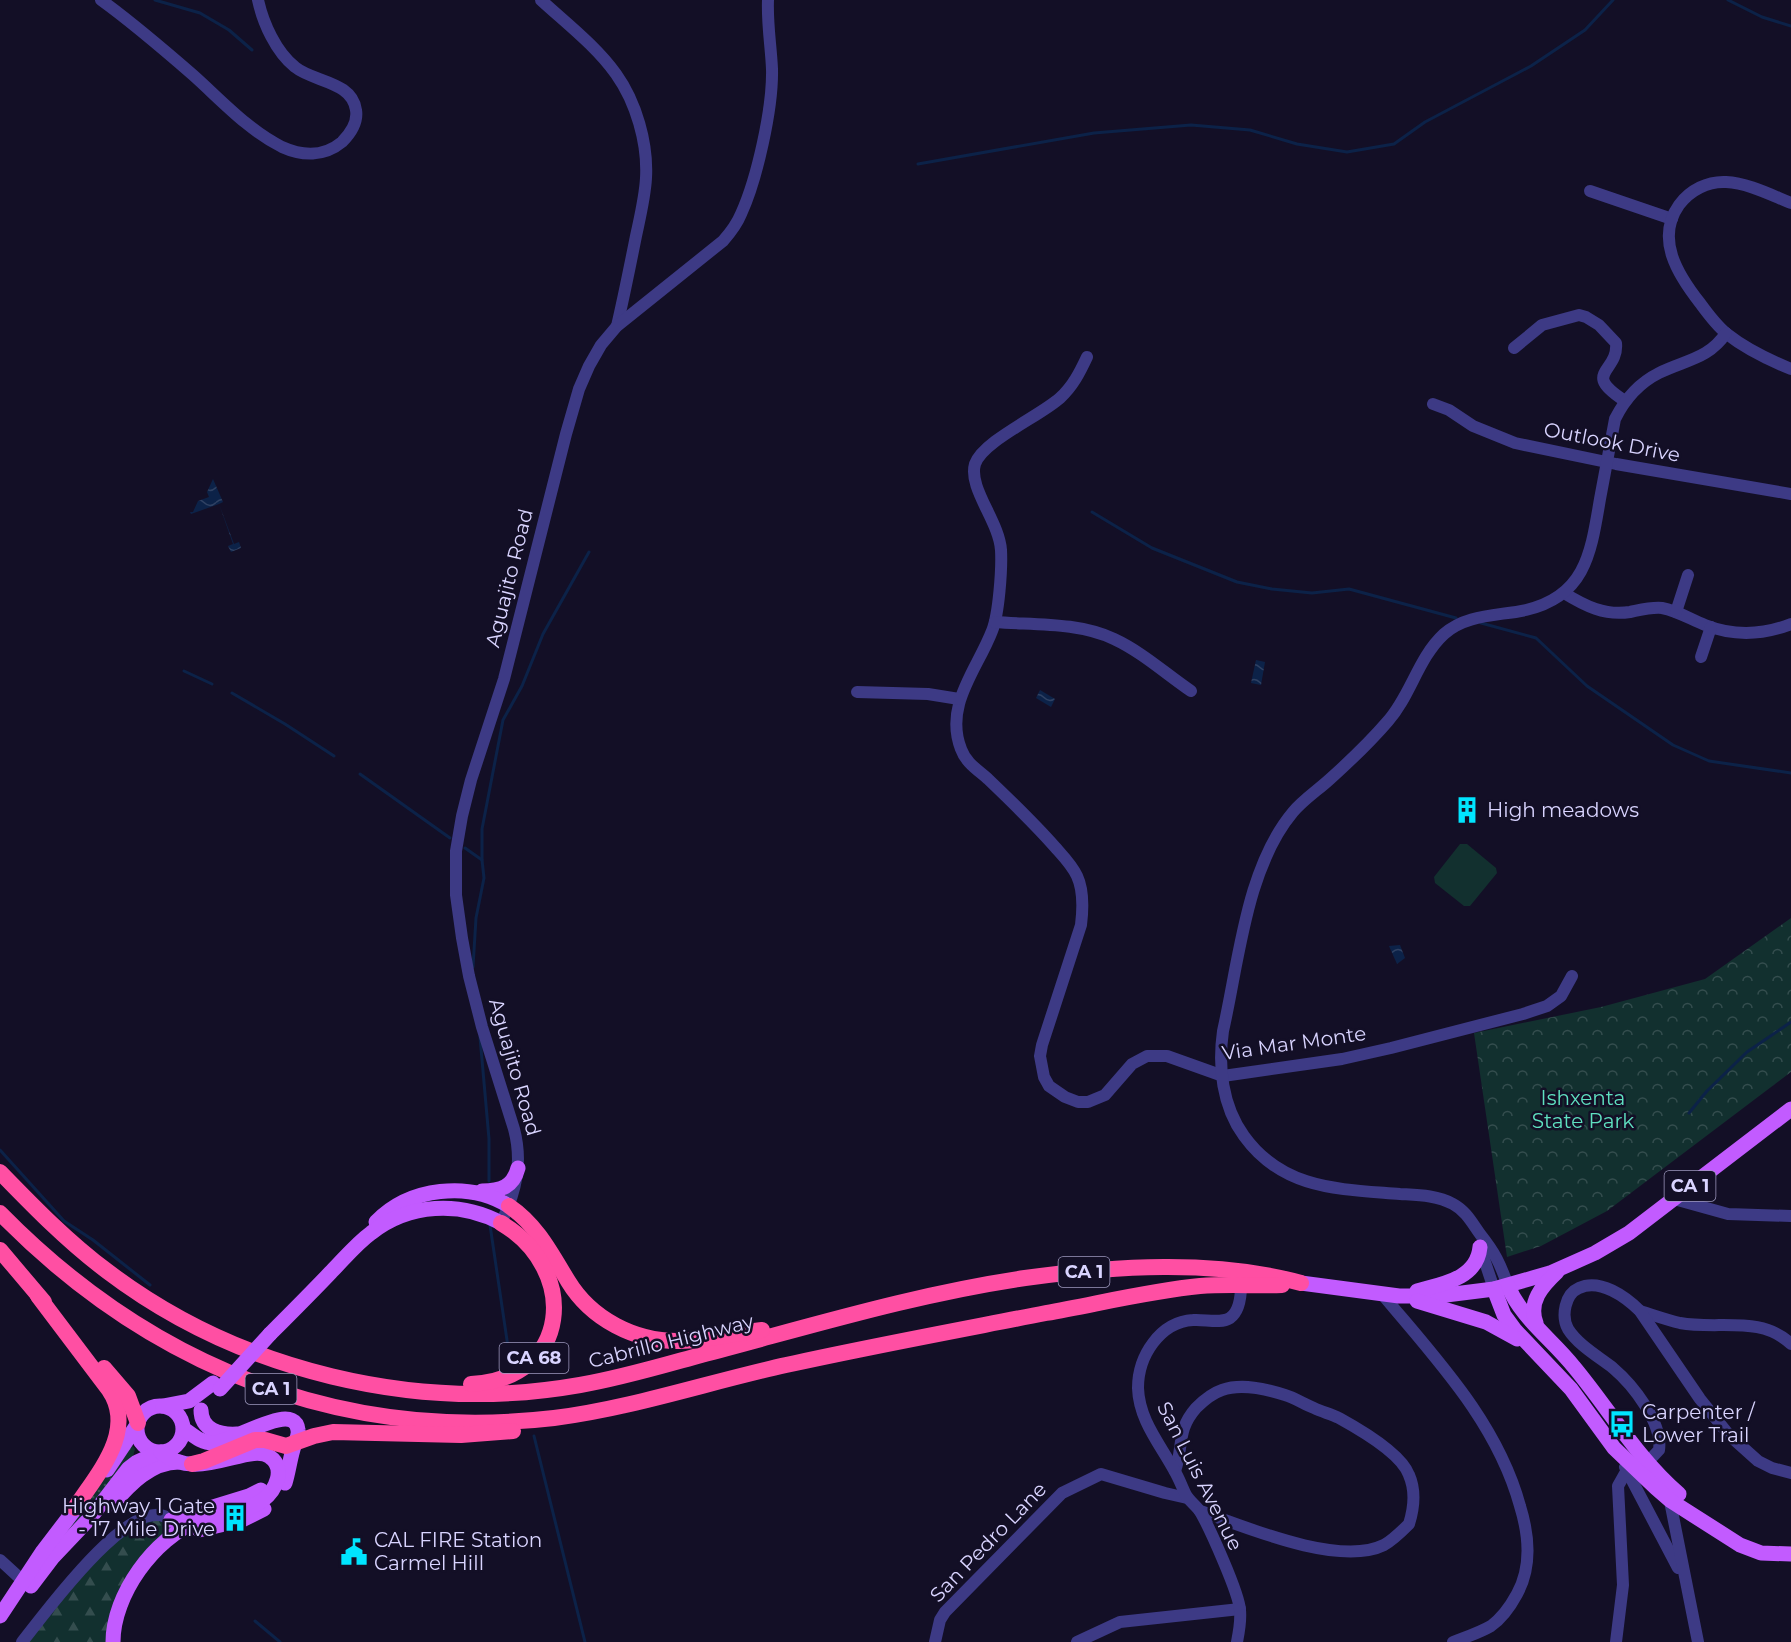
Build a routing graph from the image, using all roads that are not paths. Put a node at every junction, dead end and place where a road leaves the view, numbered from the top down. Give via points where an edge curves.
1 (100, 0) edge
2 (258, 0) edge
3 (541, 0) edge
4 (768, 0) edge
5 (1590, 191) dead end
6 (1791, 203) edge
7 (1672, 219) junction
8 (617, 326) junction
9 (1726, 333) junction
10 (1514, 348) dead end
11 (1087, 357) dead end
12 (1791, 369) edge
13 (1625, 401) junction
14 (1433, 404) dead end
15 (1607, 463) junction
16 (1791, 494) edge
17 (1688, 575) dead end
18 (1564, 593) junction
19 (1676, 612) junction
20 (995, 622) junction
21 (1791, 624) edge
22 (1711, 627) junction
23 (1701, 657) dead end
24 (1191, 691) dead end
25 (857, 692) dead end
26 (959, 699) junction
27 (1572, 976) dead end
28 (1223, 1076) junction
29 (1791, 1109) edge
30 (518, 1168) junction
31 (0, 1172) edge
32 (466, 1191) junction
33 (1674, 1199) junction
34 (509, 1206) junction
35 (0, 1214) edge
36 (1791, 1216) edge
37 (501, 1223) junction
38 (364, 1239) junction
39 (1480, 1240) junction
40 (0, 1250) edge
41 (1559, 1269) junction
42 (1301, 1283) junction
43 (1241, 1285) junction
44 (1501, 1287) junction
45 (1382, 1294) junction
46 (38, 1296) junction
47 (1400, 1296) junction
48 (1640, 1311) junction
49 (813, 1325) junction
50 (1544, 1336) junction
51 (1791, 1344) edge
52 (1534, 1351) junction
53 (217, 1386) junction
54 (380, 1386) junction
55 (162, 1406) junction
56 (201, 1410) junction
57 (594, 1411) junction
58 (137, 1424) junction
59 (184, 1428) junction
60 (246, 1433) junction
61 (295, 1444) junction
62 (159, 1453) junction
63 (187, 1463) junction
64 (1175, 1471) junction
65 (1637, 1473) junction
66 (1791, 1473) edge
67 (1664, 1482) junction
68 (1187, 1498) junction
69 (1619, 1499) junction
70 (1671, 1501) junction
71 (75, 1508) junction
72 (1200, 1511) junction
73 (1706, 1524) junction
74 (175, 1526) junction
75 (78, 1532) junction
76 (1791, 1554) edge
77 (0, 1560) edge
78 (22, 1581) junction
79 (1689, 1591) junction
80 (1240, 1609) junction
81 (0, 1616) edge
82 (0, 1623) edge
83 (22, 1642) edge
84 (113, 1642) edge
85 (935, 1642) edge
86 (1077, 1642) edge
87 (1237, 1642) edge
88 (1453, 1642) edge
89 (1616, 1642) edge
90 (1698, 1642) edge

1 - 2 street via 134,24 266,137 302,153 316,154 334,148 354,126 353,102 338,87 303,73 287,59 272,38
3 - 8 street via 615,74 639,124 646,177
4 - 8 street, Aguajito Road via 772,70 767,122 741,216 723,241
5 - 7 street
6 - 7 street via 1736,183 1713,183 1688,195
7 - 9 street via 1668,239 1675,265 1693,295
8 - 30 street, Aguajito Road via 601,345 579,389 504,679 471,780 456,851 456,895 465,957 514,1129
9 - 12 street
9 - 13 street via 1714,349 1651,378
10 - 13 street via 1542,325 1570,316 1586,317 1616,343 1616,354 1603,377 1608,390
11 - 20 street, Via Mar Monte via 1060,398 990,445 975,464 974,481 993,520 1001,550
13 - 15 street via 1615,419
14 - 15 street, Outlook Drive via 1499,438
15 - 16 street, Outlook Drive
15 - 18 street via 1590,551 1575,583
17 - 19 street
18 - 19 street via 1593,609 1613,613 1659,608
18 - 28 street via 1535,608 1473,619 1446,632 1428,654 1389,720 1285,823 1268,853 1252,900 1224,1031
19 - 22 street
20 - 24 street via 1072,627 1113,638
20 - 26 street, Via Mar Monte
21 - 22 street via 1755,633
22 - 23 street
25 - 26 street
26 - 28 street, Via Mar Monte via 959,743 967,760 1036,825 1068,862 1080,887 1081,925 1041,1045 1040,1067 1049,1086 1072,1101 1097,1100 1132,1064 1155,1055
27 - 28 street, Via Mar Monte via 1555,1002 1523,1014 1342,1059
28 - 39 street via 1230,1110 1239,1129 1262,1157 1279,1170 1329,1187 1445,1200 1468,1216
29 - 33 main road, Cabrillo Highway / CA 1
30 - 32 main road via 513,1181 502,1189
30 - 34 street, Aguajito Road
31 - 54 highway, Cabrillo Highway / CA 1 via 77,1247 124,1284 175,1316 274,1360
32 - 34 main road, CA 68
32 - 38 main road, CA 68 via 435,1193 405,1202 379,1219
33 - 36 street via 1728,1214
33 - 41 main road, Cabrillo Highway / CA 1 via 1621,1238
34 - 37 street, Aguajito Road
34 - 49 highway via 539,1234 584,1302 602,1318 633,1334 680,1341
35 - 57 highway, Cabrillo Highway / CA 1 via 68,1276 133,1323 203,1362 277,1391 354,1411 434,1421 514,1421
37 - 38 main road, CA 68 via 464,1210 430,1209 390,1221
37 - 54 highway, CA 68 via 532,1248 551,1284 554,1316 541,1350 519,1371 496,1381
38 - 53 main road, CA 68, bridge
39 - 44 street
39 - 47 main road via 1475,1264 1462,1276
40 - 46 highway
41 - 44 main road, Cabrillo Highway / CA 1
41 - 50 main road via 1533,1305 1534,1318
42 - 43 highway, Cabrillo Highway / CA 1
42 - 45 main road, Cabrillo Highway / CA 1
42 - 49 highway, Cabrillo Highway / CA 1 via 1223,1270 1093,1271 974,1286
43 - 57 highway, Cabrillo Highway / CA 1 via 1160,1292 886,1344
43 - 64 street, San Luis Avenue via 1239,1305 1233,1315 1226,1320 1191,1320 1173,1325 1152,1344 1143,1362 1138,1389 1142,1411
44 - 47 main road, Cabrillo Highway / CA 1 via 1438,1296
44 - 50 main road
44 - 52 main road via 1507,1319
45 - 47 main road, Cabrillo Highway / CA 1
45 - 88 street via 1488,1430 1509,1470 1527,1534 1521,1587 1502,1617 1482,1631
46 - 58 highway via 123,1389
46 - 71 highway via 109,1390 120,1413 111,1451
47 - 52 main road via 1486,1322
48 - 51 street via 1681,1323 1763,1327
48 - 65 street via 1620,1294 1584,1286 1571,1294 1565,1309 1573,1335 1626,1382 1660,1435 1659,1450
48 - 66 street via 1700,1399 1730,1435 1758,1461
49 - 54 highway, Cabrillo Highway / CA 1 via 627,1375 561,1388 480,1394
50 - 65 main road via 1573,1365
52 - 65 main road via 1571,1389
53 - 55 main road, CA 68 via 189,1401
53 - 56 main road, CA 68
55 - 58 main road, CA 68 via 147,1410
55 - 59 main road via 176,1412
56 - 59 main road, CA 68
56 - 60 main road via 203,1421 213,1431 228,1435
57 - 61 highway via 516,1431 461,1435 333,1432
58 - 62 main road via 142,1444
58 - 71 main road, CA 68 via 116,1458
59 - 60 main road via 209,1443
59 - 62 main road, CA 68 via 177,1445
60 - 61 main road via 275,1419 289,1419 298,1428
61 - 63 highway via 283,1446 255,1440 204,1461
61 - 74 main road via 282,1490 262,1511 225,1525
62 - 63 main road via 172,1461
62 - 75 main road, CA 68 via 130,1467
63 - 74 main road via 210,1464 257,1453 268,1455 278,1474 263,1500
63 - 75 main road via 162,1465 142,1475
64 - 68 street, San Luis Avenue
64 - 72 street via 1180,1437 1196,1409 1222,1389 1257,1388 1287,1395 1367,1435 1403,1464 1409,1473 1413,1498 1409,1524 1383,1545 1364,1551 1334,1551 1280,1538
65 - 67 main road
65 - 69 street
65 - 69 street via 1618,1486
65 - 70 main road
65 - 79 street
67 - 70 street
67 - 73 main road
68 - 72 street, San Luis Avenue
68 - 85 street, San Pedro Lane via 1101,1474 1071,1487 945,1612
69 - 89 street via 1623,1586
70 - 73 main road
70 - 79 street
71 - 78 main road, CA 68
72 - 80 street, San Luis Avenue
73 - 76 main road via 1749,1549
74 - 83 street via 149,1514 123,1530 92,1558
74 - 84 main road via 126,1589
75 - 82 main road, CA 68
77 - 78 street
78 - 81 main road, CA 68
79 - 90 street
80 - 86 street via 1120,1622
80 - 87 street, San Luis Avenue

